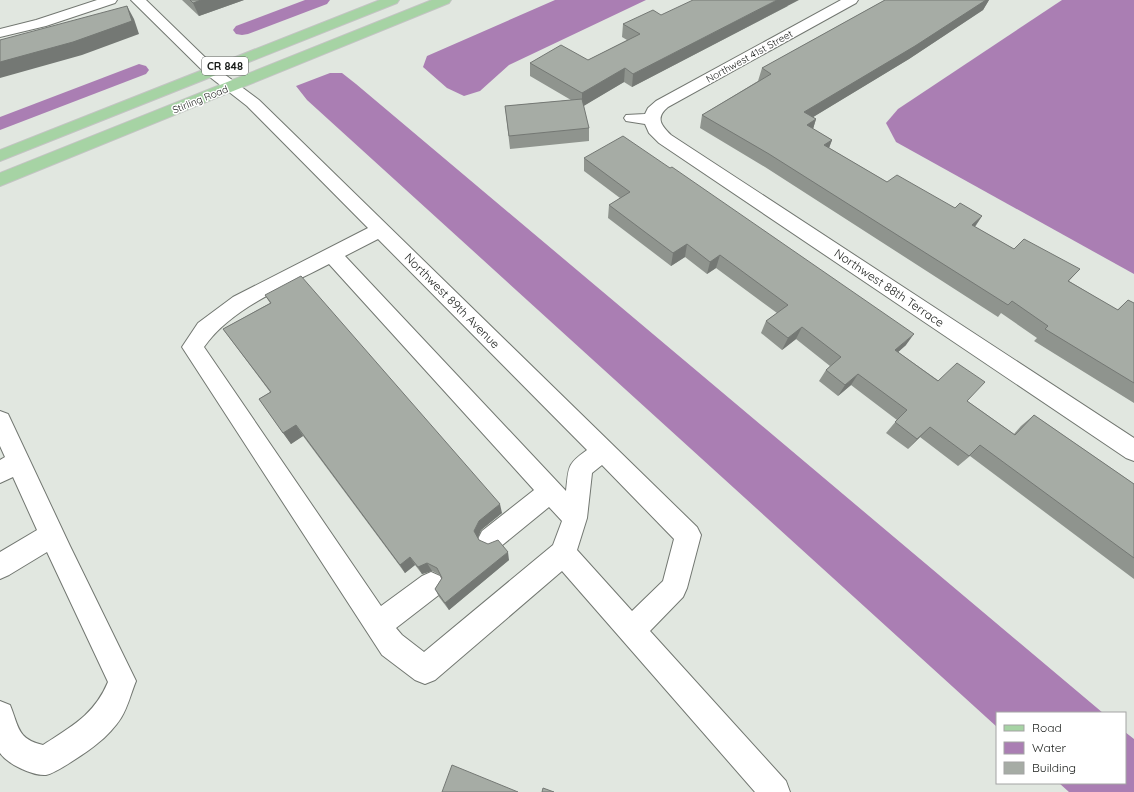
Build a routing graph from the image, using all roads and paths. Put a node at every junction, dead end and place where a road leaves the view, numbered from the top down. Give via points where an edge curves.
1 (110, 0) edge
2 (138, 0) edge
3 (392, 0) edge
4 (444, 0) edge
5 (851, 0) edge
6 (0, 33) edge
7 (211, 71) junction
8 (230, 86) junction
9 (632, 118) dead end
10 (652, 119) junction
11 (0, 156) edge
12 (0, 180) edge
13 (380, 230) junction
14 (332, 255) junction
15 (0, 421) edge
16 (603, 451) junction
17 (1134, 451) edge
18 (10, 466) edge
19 (550, 492) junction
20 (575, 518) junction
21 (52, 535) junction
22 (491, 539) dead end
23 (563, 553) junction
24 (0, 566) edge
25 (431, 585) dead end
26 (378, 625) junction
27 (632, 631) junction
28 (0, 715) edge
29 (775, 792) edge

1 - 6 street via 41,23
2 - 7 street, Northwest 89th Avenue
3 - 7 main road, Stirling Road / CR 848
4 - 8 main road, Stirling Road / CR 848
5 - 10 street, Northwest 41st Street via 662,104 654,111
7 - 8 street, Northwest 89th Avenue
7 - 11 main road, Stirling Road / CR 848
8 - 12 main road, Stirling Road / CR 848
8 - 13 street, Northwest 89th Avenue via 253,103
9 - 10 street
10 - 17 street, Northwest 88th Terrace via 654,129 665,139
13 - 14 street
13 - 16 street, Northwest 89th Avenue
14 - 19 street
14 - 26 street via 240,302 205,329 192,347
15 - 18 street
16 - 20 street via 581,468
16 - 27 street, Northwest 89th Avenue via 688,535 674,588
18 - 21 street
19 - 20 street
19 - 22 street
20 - 23 street
21 - 24 street
21 - 28 street via 122,681 111,708 89,732 46,760 27,757 12,747
23 - 26 street via 424,670 392,645
23 - 27 street
25 - 26 street
27 - 29 street

